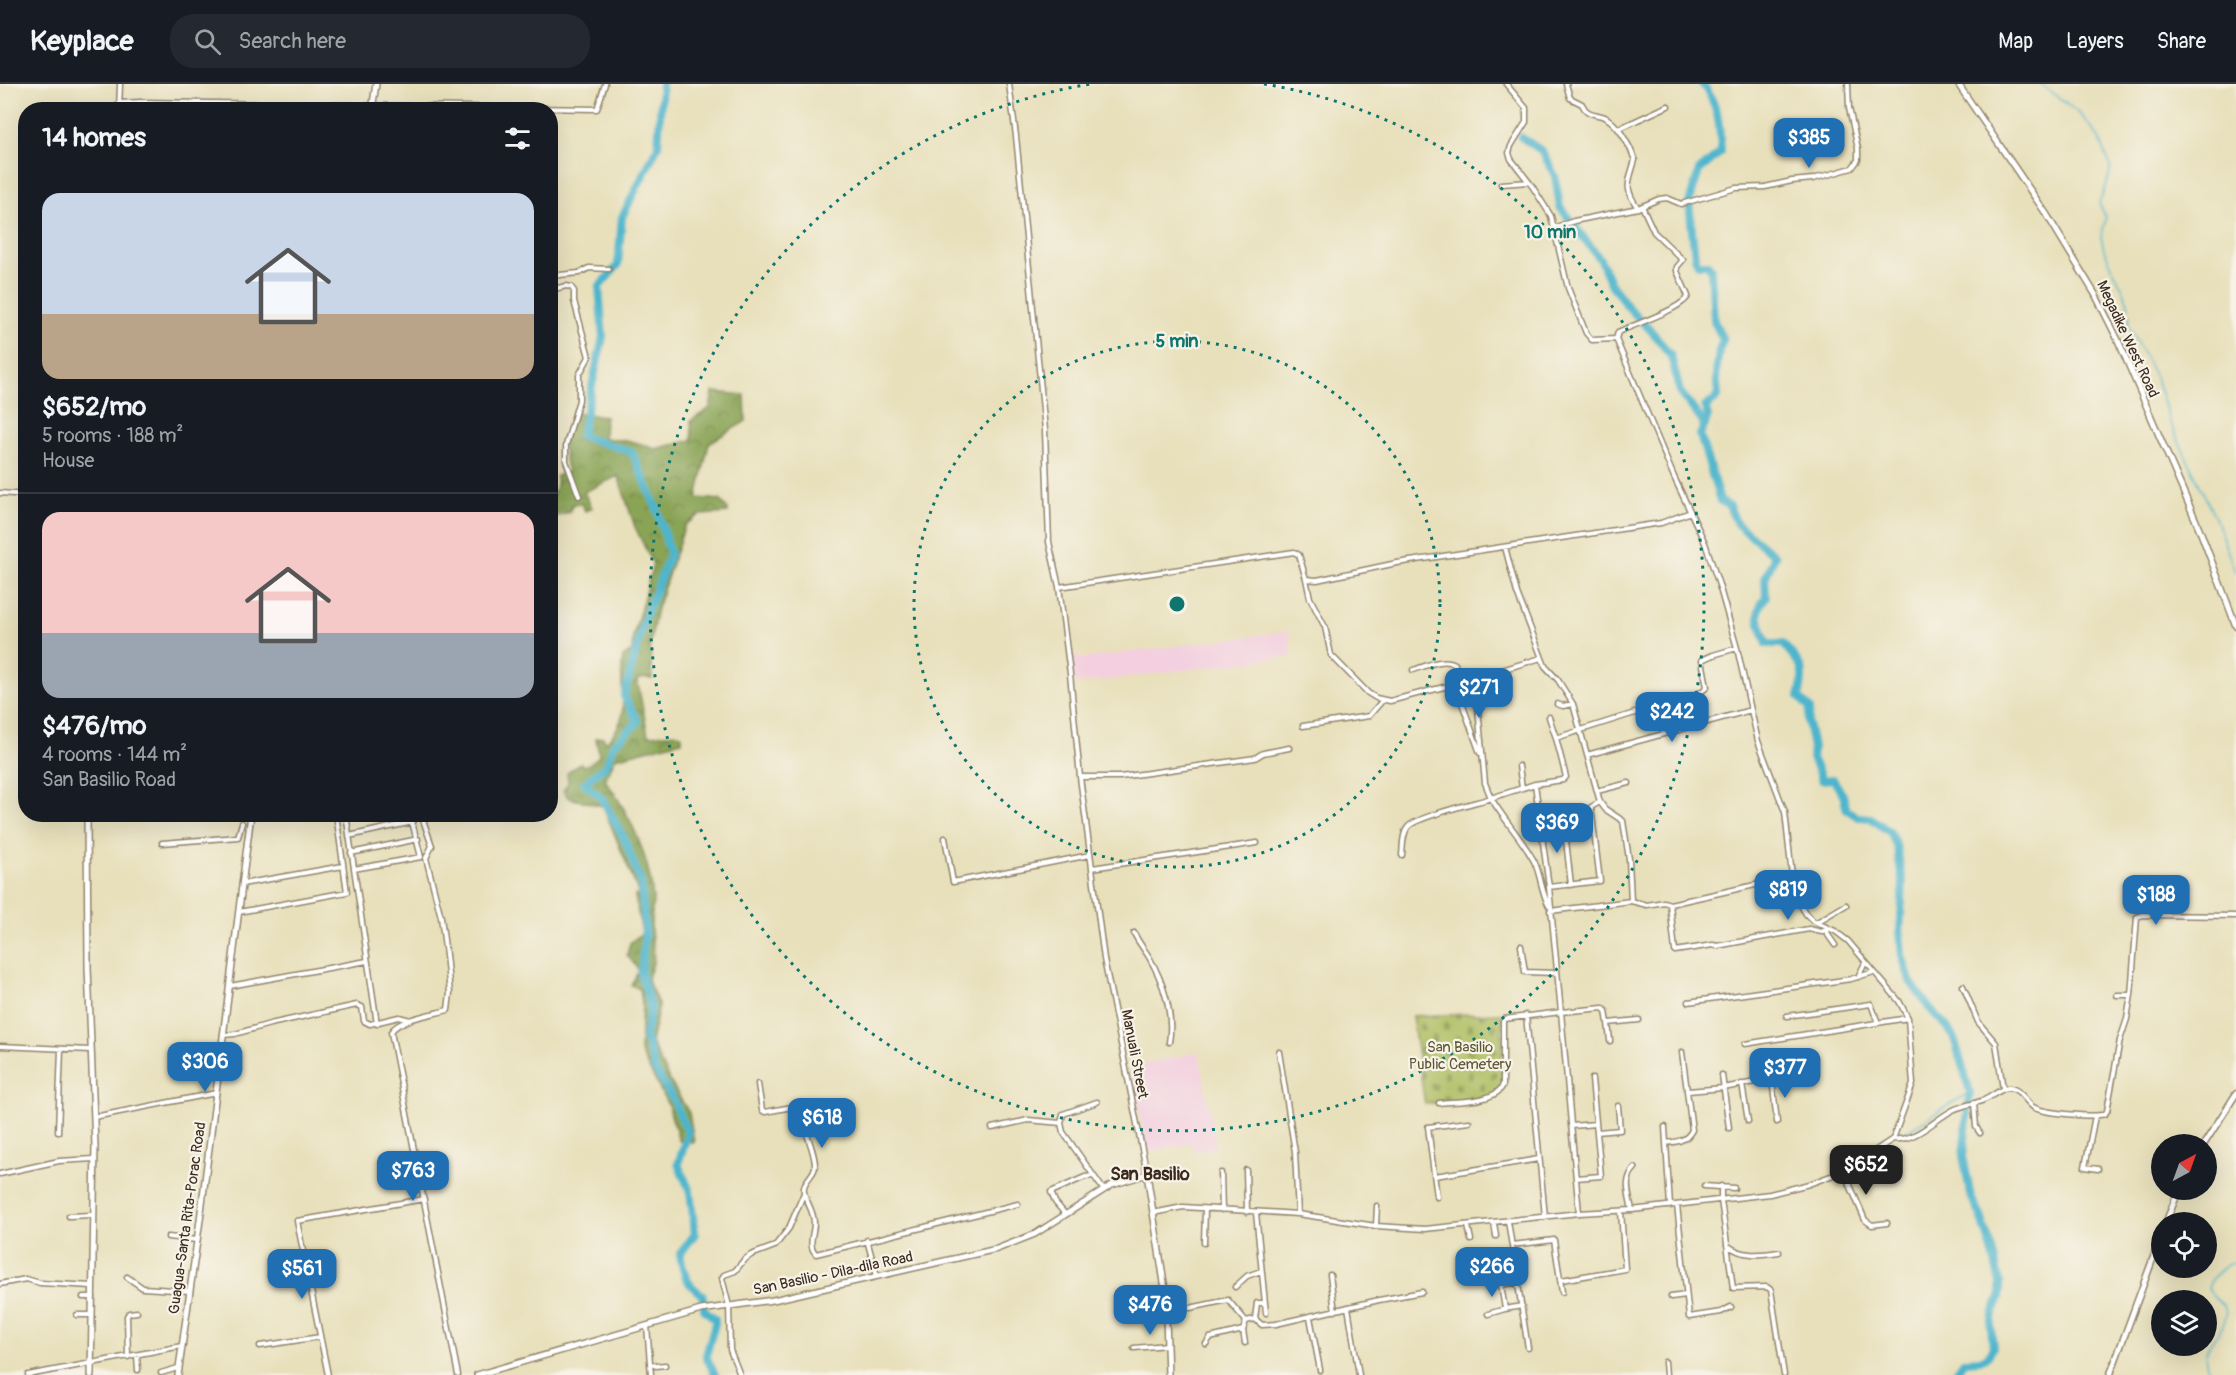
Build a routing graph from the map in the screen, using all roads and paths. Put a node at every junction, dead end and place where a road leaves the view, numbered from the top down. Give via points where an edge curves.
1 (120, 84) edge
2 (376, 84) edge
3 (605, 84) edge
4 (1009, 84) edge
5 (1506, 84) edge
6 (1566, 84) edge
7 (1848, 84) edge
8 (1958, 84) edge
9 (119, 102) edge
10 (373, 102) edge
11 (1668, 106) dead end
12 (558, 109) edge
13 (1618, 129) junction
14 (1529, 182) junction
15 (1501, 184) dead end
16 (1640, 207) junction
17 (1553, 228) junction
18 (609, 269) dead end
19 (558, 275) edge
20 (558, 288) edge
21 (1616, 339) junction
22 (0, 493) edge
23 (18, 494) edge
24 (579, 496) dead end
25 (1691, 512) junction
26 (1505, 547) junction
27 (1306, 579) junction
28 (1059, 587) junction
29 (2236, 626) edge
30 (1737, 648) junction
31 (1541, 658) junction
32 (1413, 670) dead end
33 (1461, 682) junction
34 (1382, 701) junction
35 (1557, 704) dead end
36 (1573, 704) junction
37 (1751, 710) junction
38 (1549, 717) dead end
39 (1303, 726) dead end
40 (1581, 729) junction
41 (1556, 738) junction
42 (1289, 748) dead end
43 (1587, 755) junction
44 (1483, 760) junction
45 (1519, 766) dead end
46 (1080, 777) junction
47 (1629, 783) dead end
48 (1535, 784) junction
49 (1522, 788) junction
50 (1597, 791) junction
51 (1491, 798) junction
52 (1600, 802) junction
53 (87, 822) edge
54 (250, 822) edge
55 (337, 822) edge
56 (347, 822) edge
57 (413, 822) joint
58 (424, 822) edge
59 (1564, 822) dead end
60 (242, 823) dead end
61 (349, 836) junction
62 (945, 838) dead end
63 (418, 839) junction
64 (162, 843) dead end
65 (1257, 843) dead end
66 (351, 853) junction
67 (1090, 855) junction
68 (1402, 855) dead end
69 (343, 866) junction
70 (1092, 868) junction
71 (353, 869) junction
72 (1791, 877) junction
73 (242, 884) junction
74 (1571, 885) junction
75 (1543, 887) junction
76 (1549, 887) junction
77 (1631, 901) junction
78 (1670, 904) junction
79 (1846, 905) dead end
80 (1550, 908) junction
81 (238, 912) junction
82 (2236, 916) edge
83 (1816, 922) junction
84 (1827, 928) junction
85 (1134, 933) dead end
86 (1835, 945) dead end
87 (1521, 946) dead end
88 (367, 961) junction
89 (1865, 962) junction
90 (1874, 972) junction
91 (1556, 973) junction
92 (1857, 978) junction
93 (230, 986) junction
94 (1963, 986) dead end
95 (2117, 994) dead end
96 (2131, 995) junction
97 (1688, 1002) dead end
98 (1561, 1012) junction
99 (1526, 1015) junction
100 (1787, 1016) dead end
101 (1908, 1018) junction
102 (392, 1019) junction
103 (410, 1020) junction
104 (1639, 1020) dead end
105 (1608, 1023) junction
106 (1878, 1023) junction
107 (377, 1024) junction
108 (396, 1026) junction
109 (223, 1035) junction
110 (1610, 1041) dead end
111 (1169, 1042) dead end
112 (1746, 1044) dead end
113 (0, 1046) edge
114 (61, 1048) junction
115 (90, 1050) junction
116 (1279, 1052) dead end
117 (1682, 1052) dead end
118 (1722, 1075) dead end
119 (1592, 1079) dead end
120 (758, 1084) dead end
121 (1742, 1084) junction
122 (1723, 1088) junction
123 (2003, 1089) junction
124 (1688, 1091) junction
125 (216, 1093) junction
126 (2236, 1094) edge
127 (1097, 1102) dead end
128 (1439, 1103) dead end
129 (1972, 1103) junction
130 (1618, 1106) dead end
131 (2095, 1116) junction
132 (94, 1117) junction
133 (1748, 1121) dead end
134 (1469, 1122) dead end
135 (1777, 1122) dead end
136 (1061, 1123) junction
137 (1596, 1124) junction
138 (1571, 1126) junction
139 (1665, 1127) dead end
140 (992, 1128) dead end
141 (1729, 1128) dead end
142 (58, 1132) dead end
143 (1597, 1132) junction
144 (1980, 1133) dead end
145 (2210, 1134) edge
146 (1893, 1139) junction
147 (1666, 1143) junction
148 (94, 1159) junction
149 (1539, 1159) junction
150 (1635, 1168) dead end
151 (2098, 1169) dead end
152 (1246, 1170) dead end
153 (1844, 1171) junction
154 (1221, 1173) dead end
155 (0, 1174) edge
156 (1147, 1174) junction
157 (1093, 1176) junction
158 (1436, 1176) junction
159 (1576, 1178) junction
160 (1704, 1186) dead end
161 (1721, 1186) junction
162 (1734, 1188) dead end
163 (1103, 1190) junction
164 (804, 1193) junction
165 (1437, 1197) dead end
166 (1721, 1198) junction
167 (424, 1199) junction
168 (1669, 1203) junction
169 (1018, 1204) dead end
170 (1677, 1205) junction
171 (1377, 1206) dead end
172 (1632, 1208) junction
173 (1205, 1209) junction
174 (1222, 1210) junction
175 (1621, 1211) junction
176 (1247, 1212) junction
177 (1154, 1213) junction
178 (1256, 1213) junction
179 (1579, 1213) junction
180 (1065, 1214) junction
181 (1298, 1214) junction
182 (92, 1215) junction
183 (69, 1216) dead end
184 (1545, 1217) junction
185 (1508, 1221) junction
186 (1494, 1222) junction
187 (1887, 1223) dead end
188 (1376, 1226) junction
189 (1468, 1226) junction
190 (1496, 1236) dead end
191 (168, 1237) dead end
192 (197, 1240) junction
193 (867, 1240) junction
194 (1471, 1240) dead end
195 (1204, 1243) dead end
196 (1512, 1245) junction
197 (1727, 1245) junction
198 (1779, 1252) dead end
199 (2151, 1264) edge
200 (1261, 1271) junction
201 (1330, 1275) dead end
202 (877, 1276) junction
203 (127, 1277) dead end
204 (1561, 1280) junction
205 (1518, 1282) junction
206 (0, 1284) edge
207 (93, 1286) junction
208 (1235, 1287) dead end
209 (190, 1291) junction
210 (1422, 1292) dead end
211 (1562, 1292) dead end
212 (1686, 1295) junction
213 (83, 1297) dead end
214 (93, 1297) junction
215 (1671, 1297) dead end
216 (1264, 1303) junction
217 (729, 1306) junction
218 (1522, 1306) junction
219 (1731, 1307) dead end
220 (1190, 1308) dead end
221 (1348, 1308) junction
222 (1505, 1309) junction
223 (1335, 1311) junction
224 (137, 1312) dead end
225 (1266, 1313) dead end
226 (1488, 1314) dead end
227 (77, 1315) dead end
228 (92, 1315) junction
229 (1310, 1317) junction
230 (1255, 1319) junction
231 (1246, 1321) junction
232 (647, 1326) junction
233 (1243, 1330) junction
234 (320, 1337) junction
235 (1245, 1342) dead end
236 (1206, 1344) dead end
237 (1167, 1345) junction
238 (182, 1346) junction
239 (260, 1346) dead end
240 (1134, 1348) dead end
241 (1528, 1348) dead end
242 (137, 1355) junction
243 (128, 1357) junction
244 (91, 1362) junction
245 (1665, 1362) dead end
246 (652, 1364) junction
247 (665, 1365) dead end
248 (138, 1370) dead end
249 (1320, 1370) dead end
250 (53, 1372) edge
251 (161, 1372) dead end
252 (178, 1372) edge
253 (28, 1375) edge
254 (91, 1375) edge
255 (328, 1375) edge
256 (458, 1375) edge
257 (477, 1375) edge
258 (651, 1375) edge
259 (740, 1375) edge
260 (1168, 1375) edge
261 (1359, 1375) edge
262 (1666, 1375) edge
263 (1784, 1375) edge
264 (2110, 1375) edge

1 - 9 street
2 - 10 street
3 - 12 street via 597,109
4 - 28 street, Manuali Street via 1045,430 1050,542
5 - 14 street via 1526,108 1526,122 1509,153
6 - 13 street via 1570,98
7 - 16 street via 1858,148 1858,160 1852,168 1813,179 1736,188 1681,204 1667,198
8 - 29 street, Megadike West Road via 2047,215 2117,338 2199,528
11 - 13 street
13 - 16 street via 1635,160 1628,192
14 - 15 street
14 - 17 street via 1551,216
16 - 17 street
16 - 21 street via 1654,232 1683,260 1677,271 1688,296 1684,302 1618,333
17 - 21 street via 1568,288 1587,336 1594,340
18 - 19 street via 590,268
20 - 24 street via 566,286 574,291 589,357 579,375 579,400 566,445 566,461
21 - 25 street
22 - 23 street
25 - 26 street via 1661,523
25 - 30 street via 1708,552
26 - 27 street
26 - 31 street
27 - 28 street via 1299,555 1294,552
27 - 34 street via 1310,598 1325,627 1330,655 1368,693
28 - 46 street, Manuali Street
30 - 37 street
30 - 40 street via 1702,660 1705,690
31 - 33 street
31 - 36 street
32 - 33 street via 1449,661 1456,666
33 - 34 street
33 - 44 street via 1462,703
33 - 44 street via 1477,698
34 - 39 street via 1369,716
35 - 36 street
36 - 40 street
37 - 43 street
37 - 72 street via 1758,741 1785,812
38 - 41 street
40 - 41 street
40 - 43 street
41 - 48 street via 1566,777
42 - 46 street via 1255,758 1120,777
43 - 50 street
44 - 51 street
45 - 49 street
46 - 67 street, Manuali Street
47 - 50 street
48 - 49 street
48 - 76 street
49 - 51 street
50 - 52 street
51 - 68 street via 1414,822 1405,833
51 - 75 street via 1533,861
52 - 74 street via 1591,807 1600,881
52 - 77 street via 1623,821
53 - 115 street
54 - 73 street, Guagua-Santa Rita-Porac Road
55 - 69 street
56 - 61 street
57 - 61 street
57 - 63 street
58 - 103 street via 432,846 426,858 441,917 450,993 448,1010
59 - 74 street
60 - 64 street via 238,837
61 - 66 street
62 - 67 street via 953,882
63 - 66 street
63 - 71 street via 421,857
65 - 70 street
66 - 71 street
67 - 70 street, Manuali Street
69 - 73 street
69 - 81 street via 347,892
70 - 156 street, Manuali Street via 1101,939
71 - 88 street
72 - 78 street
72 - 83 street via 1796,898
73 - 81 street, Guagua-Santa Rita-Porac Road
74 - 76 street
75 - 76 street
75 - 80 street
76 - 80 street
77 - 78 street
77 - 80 street
78 - 84 street via 1675,951 1797,930 1822,932
79 - 83 street
80 - 91 street
81 - 93 street, Guagua-Santa Rita-Porac Road
82 - 96 street via 2137,917
83 - 84 street
84 - 86 street
84 - 89 street via 1844,937
85 - 111 street via 1148,954 1169,1008
87 - 91 street via 1525,972
88 - 93 street
88 - 107 street
89 - 90 street
89 - 92 street
90 - 92 street
90 - 101 street
91 - 98 street
92 - 97 street
93 - 109 street, Guagua-Santa Rita-Porac Road
94 - 123 street via 1978,1022 1996,1043
95 - 96 street
96 - 131 street via 2108,1111
98 - 99 street
98 - 105 street via 1603,1008
98 - 138 street
99 - 128 street via 1503,1020 1503,1085 1499,1093 1482,1099
99 - 149 street
100 - 106 street via 1871,1004
101 - 106 street
101 - 146 street via 1913,1084
102 - 103 street
102 - 107 street
102 - 108 street
103 - 108 street
104 - 105 street
105 - 110 street
106 - 112 street
107 - 109 street via 364,1021 360,1005
108 - 167 street via 391,1032
109 - 125 street, Guagua-Santa Rita-Porac Road
113 - 114 street
114 - 115 street
114 - 142 street
115 - 132 street
116 - 181 street via 1295,1152
117 - 124 street
118 - 122 street
119 - 137 street
120 - 164 street via 762,1110 792,1107 799,1112 815,1168 804,1185
121 - 122 street
121 - 133 street
121 - 135 street via 1772,1079
122 - 124 street
122 - 141 street
123 - 129 street
123 - 131 street via 2015,1089 2033,1107 2043,1111
124 - 147 street via 1691,1133 1681,1141
125 - 132 street
125 - 192 street, Guagua-Santa Rita-Porac Road
126 - 145 street
127 - 136 street via 1063,1114
129 - 144 street
129 - 146 street via 1906,1139
130 - 143 street via 1620,1130
131 - 151 street via 2085,1167
132 - 148 street
134 - 158 street via 1428,1127
136 - 140 street via 1028,1120
136 - 157 street
137 - 138 street
137 - 143 street
138 - 159 street
139 - 147 street
143 - 159 street via 1601,1176
146 - 153 street
147 - 168 street
148 - 155 street via 59,1161
148 - 182 street
149 - 158 street
149 - 184 street
150 - 172 street via 1627,1181
152 - 176 street
153 - 166 street via 1785,1191
153 - 187 street via 1865,1220 1872,1225
154 - 174 street
156 - 163 street, San Basilio - Dila-dila Road
156 - 177 street
157 - 163 street
157 - 180 street via 1051,1192
158 - 165 street
159 - 179 street
160 - 161 street
161 - 162 street
161 - 166 street
163 - 180 street, San Basilio - Dila-dila Road
164 - 193 street via 813,1212 811,1245 816,1254
164 - 217 street via 789,1228 775,1246 751,1256 735,1271 724,1275
166 - 170 street
166 - 197 street
167 - 234 street via 297,1221
167 - 256 street
168 - 170 street
168 - 172 street
169 - 193 street
170 - 212 street
171 - 188 street
172 - 175 street
173 - 174 street
173 - 177 street via 1176,1207
173 - 195 street
174 - 176 street
175 - 179 street
175 - 204 street via 1625,1269
176 - 178 street
177 - 237 street via 1165,1289
178 - 181 street
178 - 200 street
179 - 184 street
180 - 202 street, San Basilio - Dila-dila Road via 1006,1247
181 - 188 street
182 - 183 street
182 - 207 street
184 - 185 street
185 - 186 street
185 - 196 street
186 - 189 street
186 - 190 street
188 - 189 street
189 - 194 street
191 - 192 street
192 - 209 street, Guagua-Santa Rita-Porac Road
193 - 202 street
196 - 204 street via 1554,1240
196 - 205 street
197 - 198 street via 1742,1254
197 - 263 street via 1733,1287 1771,1290
199 - 264 street
200 - 208 street via 1246,1276
200 - 216 street
201 - 223 street
202 - 217 street, San Basilio - Dila-dila Road
203 - 209 street via 143,1288
204 - 211 street
205 - 218 street
205 - 222 street via 1501,1285
206 - 207 street via 26,1279
207 - 214 street
209 - 238 street, Guagua-Santa Rita-Porac Road
210 - 221 street
212 - 215 street
212 - 219 street via 1686,1318
213 - 214 street
214 - 228 street
216 - 225 street
216 - 230 street via 1256,1305
217 - 232 street, San Basilio - Dila-dila Road
217 - 259 street via 729,1343
218 - 222 street
218 - 241 street
220 - 231 street via 1228,1300
221 - 223 street
221 - 261 street
222 - 226 street
223 - 229 street
224 - 243 street via 127,1316
227 - 228 street
228 - 244 street
229 - 230 street via 1265,1325
229 - 249 street
230 - 231 street
231 - 233 street
232 - 246 street
232 - 257 street, San Basilio - Dila-dila Road
233 - 235 street
233 - 236 street via 1210,1338
234 - 239 street
234 - 255 street
237 - 240 street
237 - 260 street
238 - 242 street
238 - 252 street, Guagua-Santa Rita-Porac Road
242 - 243 street
242 - 248 street
243 - 244 street
244 - 250 street
244 - 254 street
245 - 262 street
246 - 247 street
246 - 258 street
250 - 253 street
251 - 252 street

